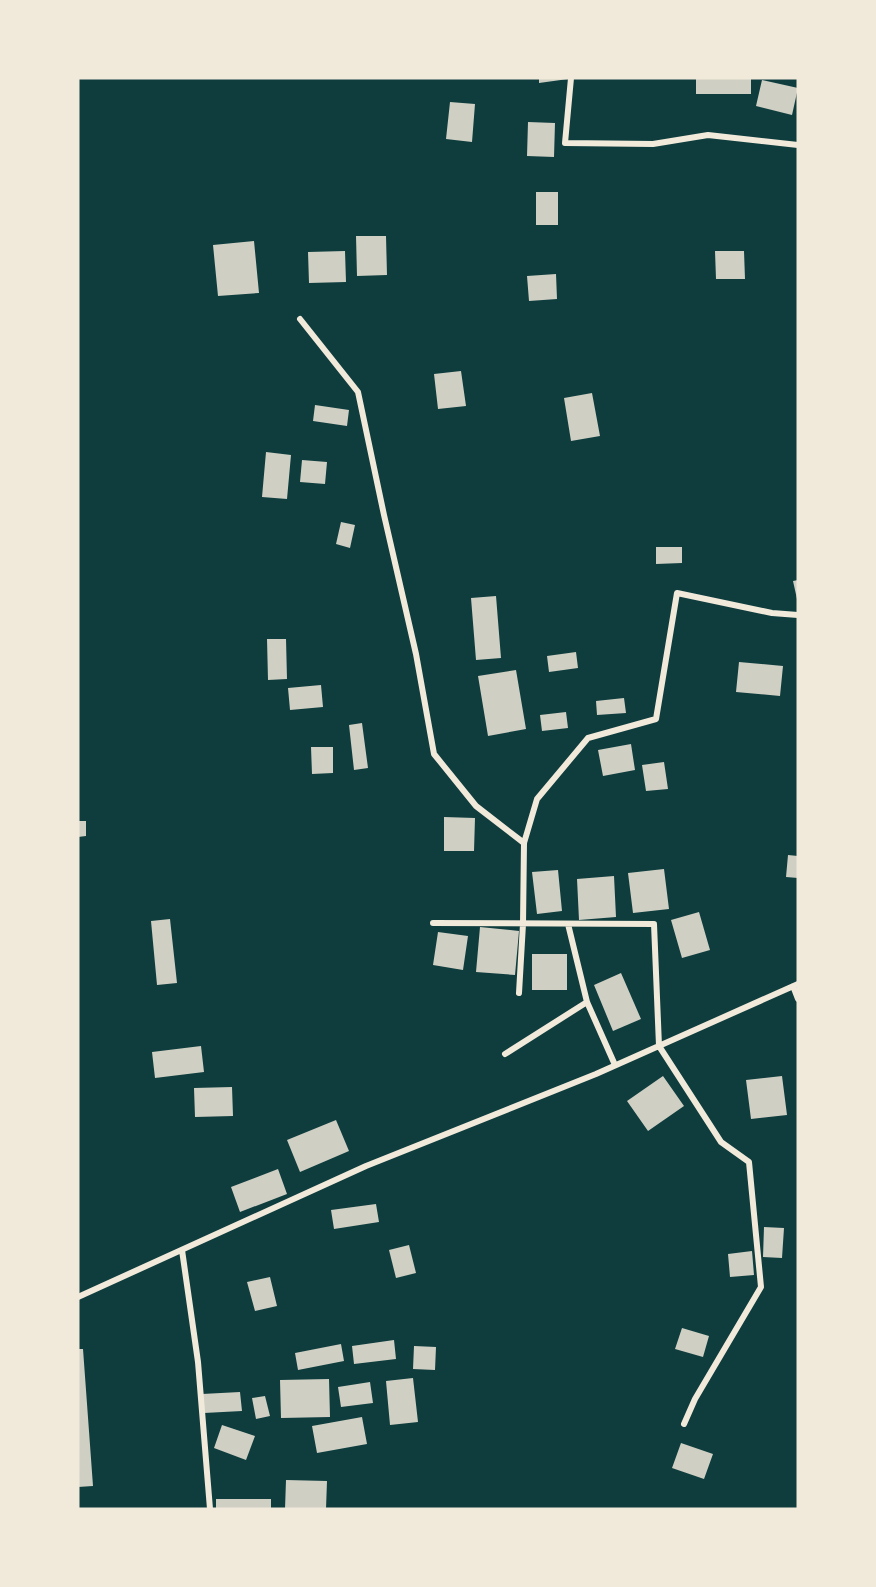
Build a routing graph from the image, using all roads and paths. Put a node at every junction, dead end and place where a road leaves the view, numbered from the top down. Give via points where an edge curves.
1 (571, 78) edge
2 (798, 145) edge
3 (300, 319) dead end
4 (798, 615) edge
5 (524, 843) junction
6 (433, 923) dead end
7 (523, 924) junction
8 (568, 924) junction
9 (795, 985) edge
10 (519, 993) dead end
11 (798, 999) edge
12 (587, 1002) junction
13 (658, 1046) junction
14 (505, 1054) dead end
15 (615, 1065) junction
16 (182, 1250) junction
17 (78, 1297) edge
18 (684, 1424) dead end
19 (210, 1509) edge

1 - 2 street via 565,142 653,144 708,135
3 - 5 street via 358,392 434,754 476,806
4 - 5 street via 772,614 677,594 656,719 588,738 537,799
5 - 7 street
6 - 7 street
7 - 8 street
7 - 10 street
8 - 12 street
8 - 13 street via 654,924
9 - 11 street
9 - 13 street
12 - 14 street
12 - 15 street
13 - 15 street
13 - 18 street via 721,1142 749,1162 761,1287
15 - 16 street via 366,1166
16 - 17 street
16 - 19 street via 198,1362

